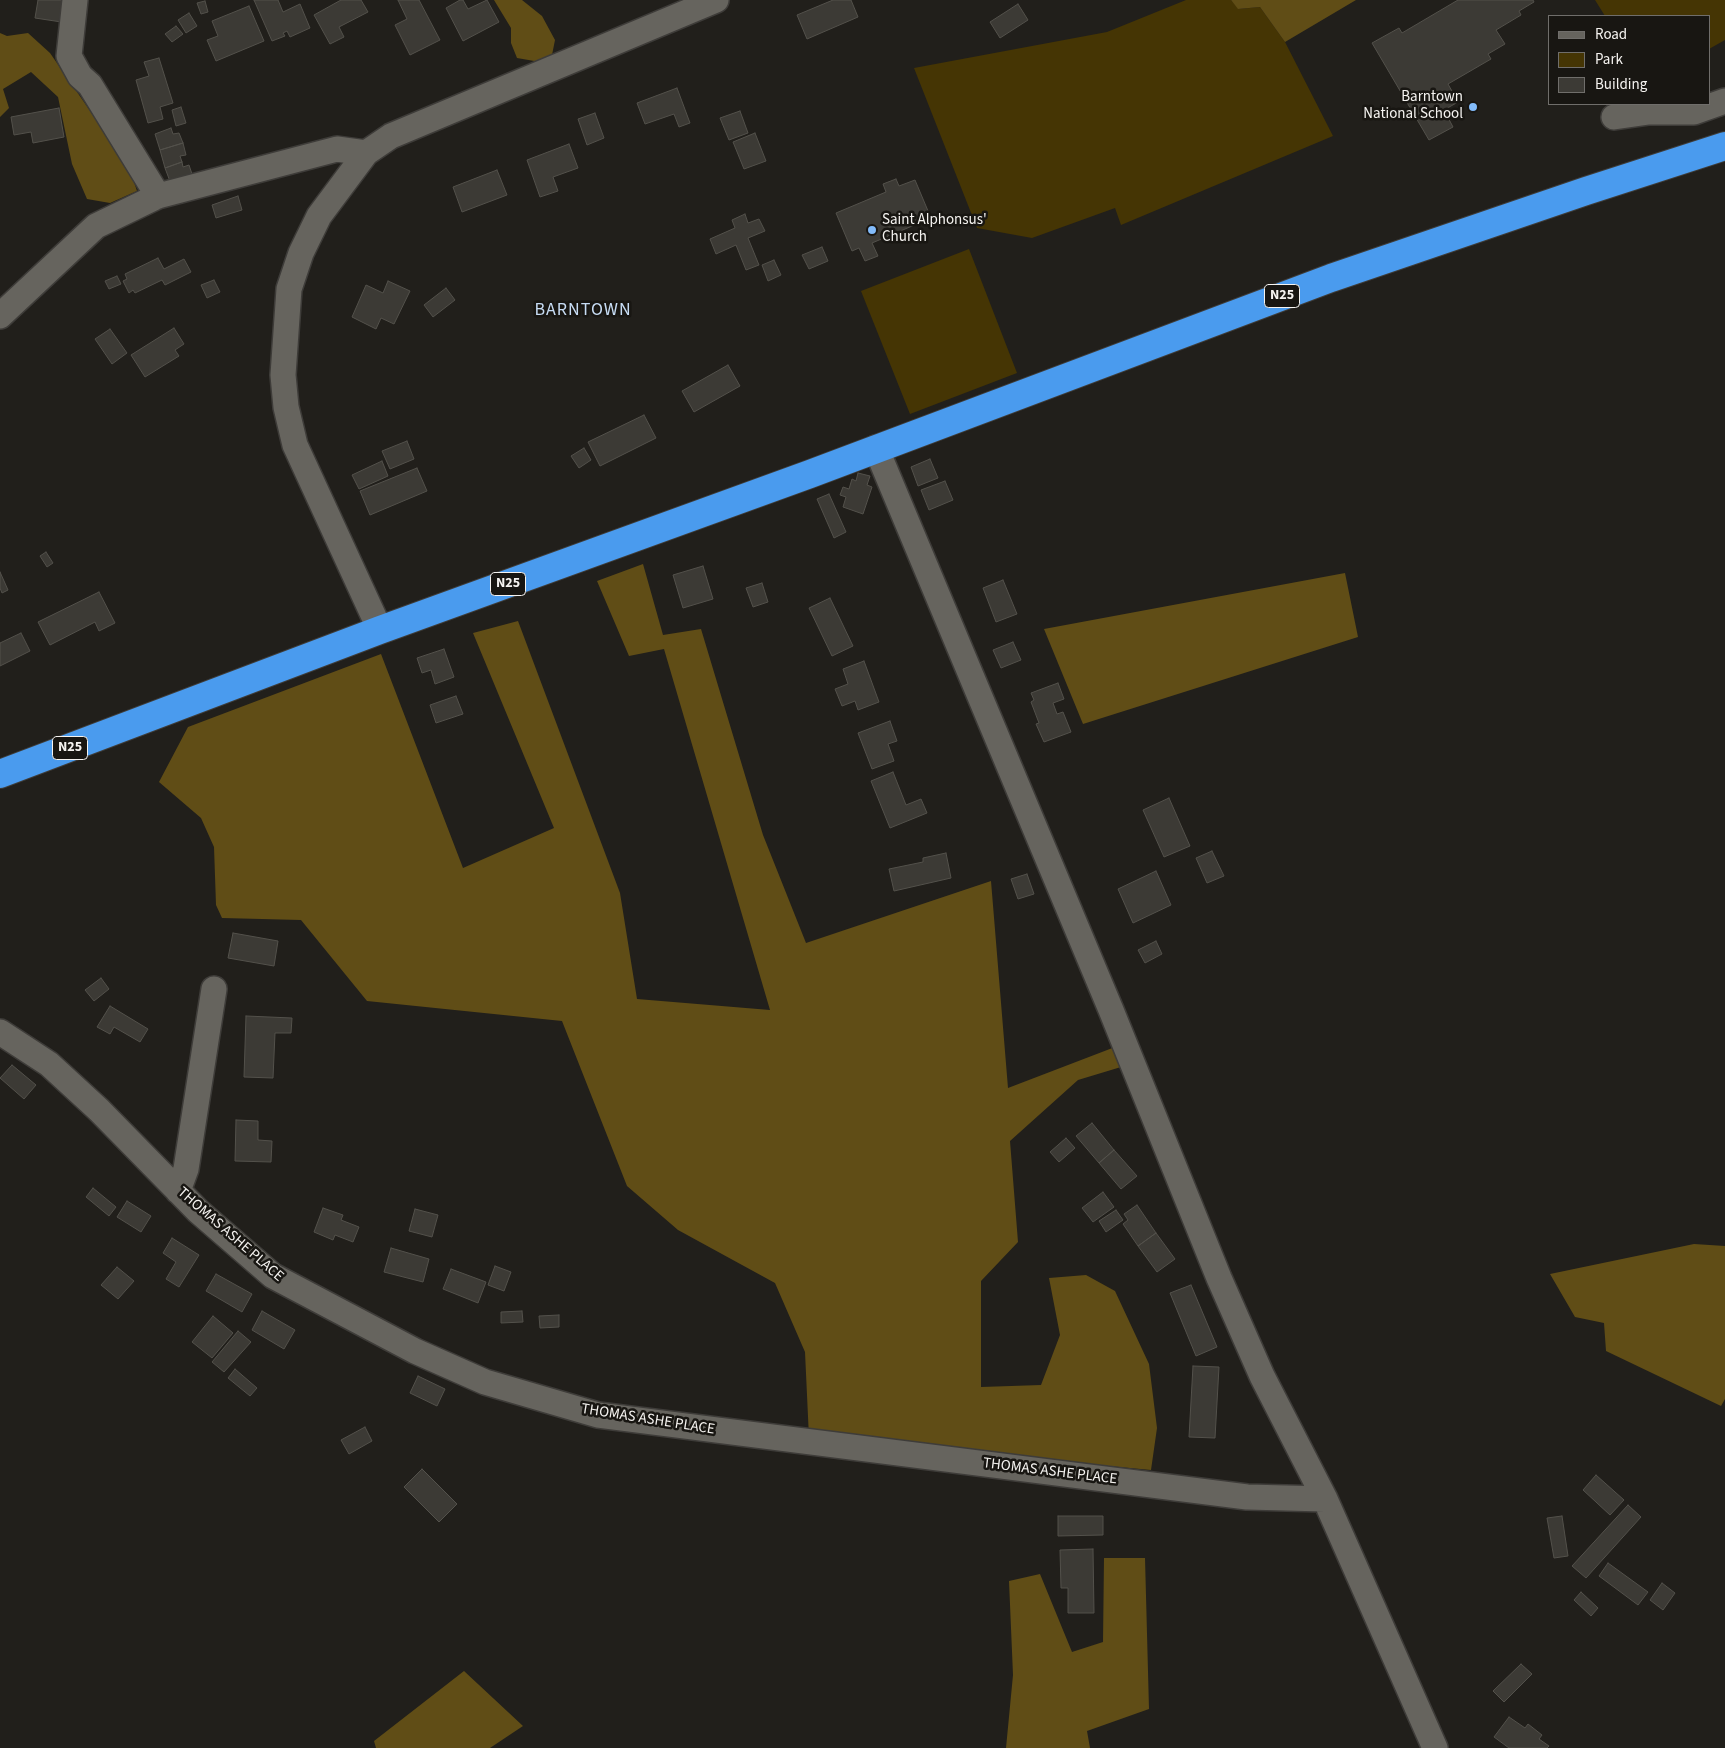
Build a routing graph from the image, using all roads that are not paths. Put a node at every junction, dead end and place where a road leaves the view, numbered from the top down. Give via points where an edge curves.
1 (75, 0) edge
2 (716, 0) edge
3 (1725, 101) edge
4 (1614, 117) dead end
5 (1725, 146) edge
6 (366, 153) junction
7 (158, 196) junction
8 (0, 316) edge
9 (876, 448) junction
10 (380, 630) junction
11 (0, 774) edge
12 (214, 989) dead end
13 (0, 1032) edge
14 (178, 1190) junction
15 (1326, 1499) junction
16 (1436, 1748) edge

1 - 7 street via 70,56
2 - 6 street via 391,136
3 - 4 street via 1694,112 1649,112
5 - 9 highway, N25 via 1331,278
6 - 7 street via 337,149
6 - 10 street via 319,216 301,252 289,289 283,375 295,445
7 - 8 street via 96,226
9 - 10 highway, N25
9 - 15 street via 1111,1010 1219,1278 1262,1376
10 - 11 highway, N25
12 - 14 street via 186,1169
13 - 14 street, THOMAS ASHE PLACE via 49,1064
14 - 15 street, THOMAS ASHE PLACE via 273,1276 321,1303 485,1382 598,1415 1247,1497
15 - 16 street

